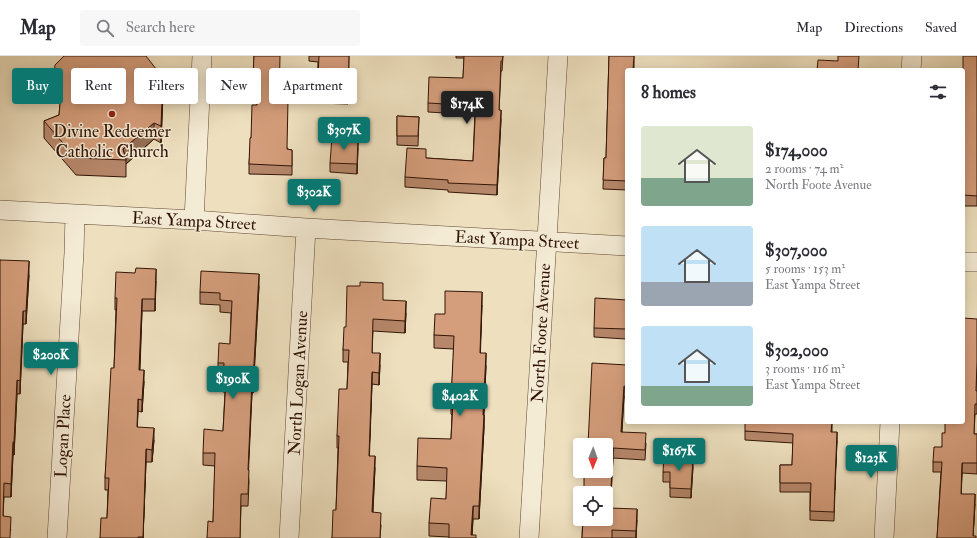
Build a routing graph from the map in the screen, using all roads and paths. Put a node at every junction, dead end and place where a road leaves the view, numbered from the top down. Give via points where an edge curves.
1 (202, 56) edge
2 (558, 56) edge
3 (912, 56) edge
4 (911, 68) edge
5 (0, 210) edge
6 (76, 214) junction
7 (194, 220) junction
8 (306, 228) junction
9 (547, 242) junction
10 (625, 246) edge
11 (965, 262) edge
12 (977, 262) edge
13 (890, 424) edge
14 (57, 538) edge
15 (289, 538) edge
16 (529, 538) edge
17 (884, 538) edge

1 - 7 street
2 - 9 street, North Foote Avenue
3 - 4 street
5 - 6 street, East Yampa Street
6 - 7 street, East Yampa Street
6 - 14 street, Logan Place
7 - 8 street, East Yampa Street
8 - 9 street, East Yampa Street
8 - 15 street, North Logan Avenue
9 - 10 street, East Yampa Street
9 - 16 street, North Foote Avenue
11 - 12 street
13 - 17 street

